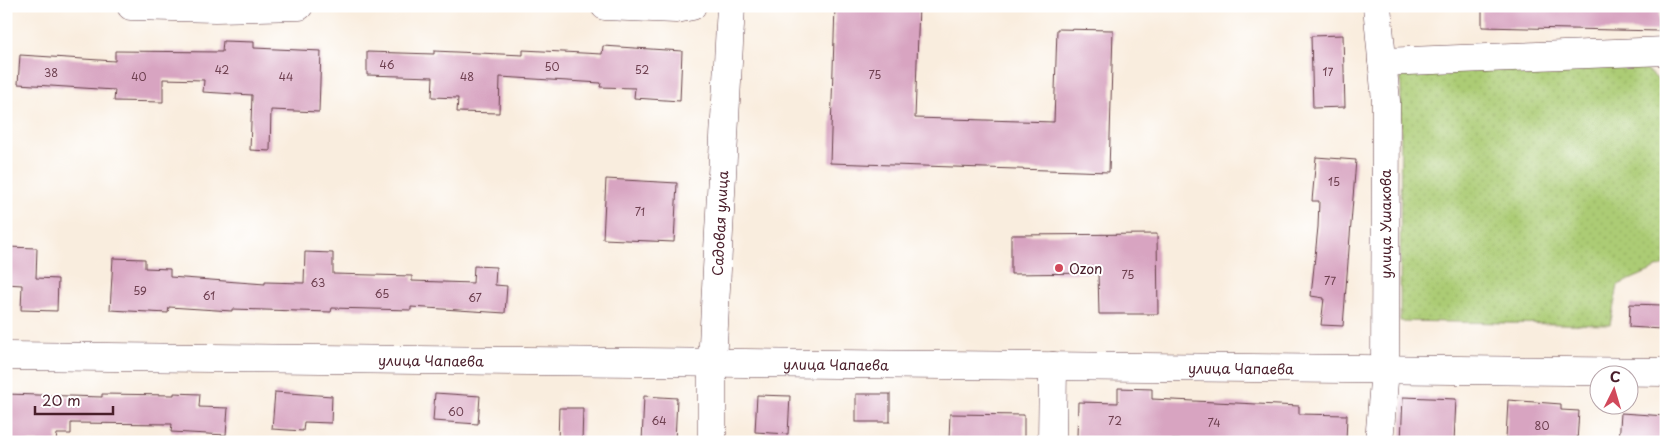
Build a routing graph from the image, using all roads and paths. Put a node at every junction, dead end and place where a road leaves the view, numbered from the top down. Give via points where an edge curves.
1 (131, 6) edge
2 (299, 6) edge
3 (604, 6) edge
4 (692, 6) edge
5 (731, 6) edge
6 (1377, 6) edge
7 (1666, 51) edge
8 (1382, 62) junction
9 (6, 356) edge
10 (712, 363) junction
11 (1053, 366) junction
12 (1385, 369) junction
13 (1666, 372) edge
14 (712, 442) edge
15 (1052, 442) edge
16 (1379, 442) edge

1 - 2 street
3 - 4 street via 676,9
5 - 10 street, Садовая улица
6 - 8 street, улица Ушакова
7 - 8 street
8 - 12 street, улица Ушакова via 1386,101
9 - 10 street, улица Чапаева
10 - 11 street, улица Чапаева
10 - 14 street, Садовая улица
11 - 12 street, улица Чапаева
11 - 15 street
12 - 13 street, улица Чапаева
12 - 16 street, улица Ушакова

